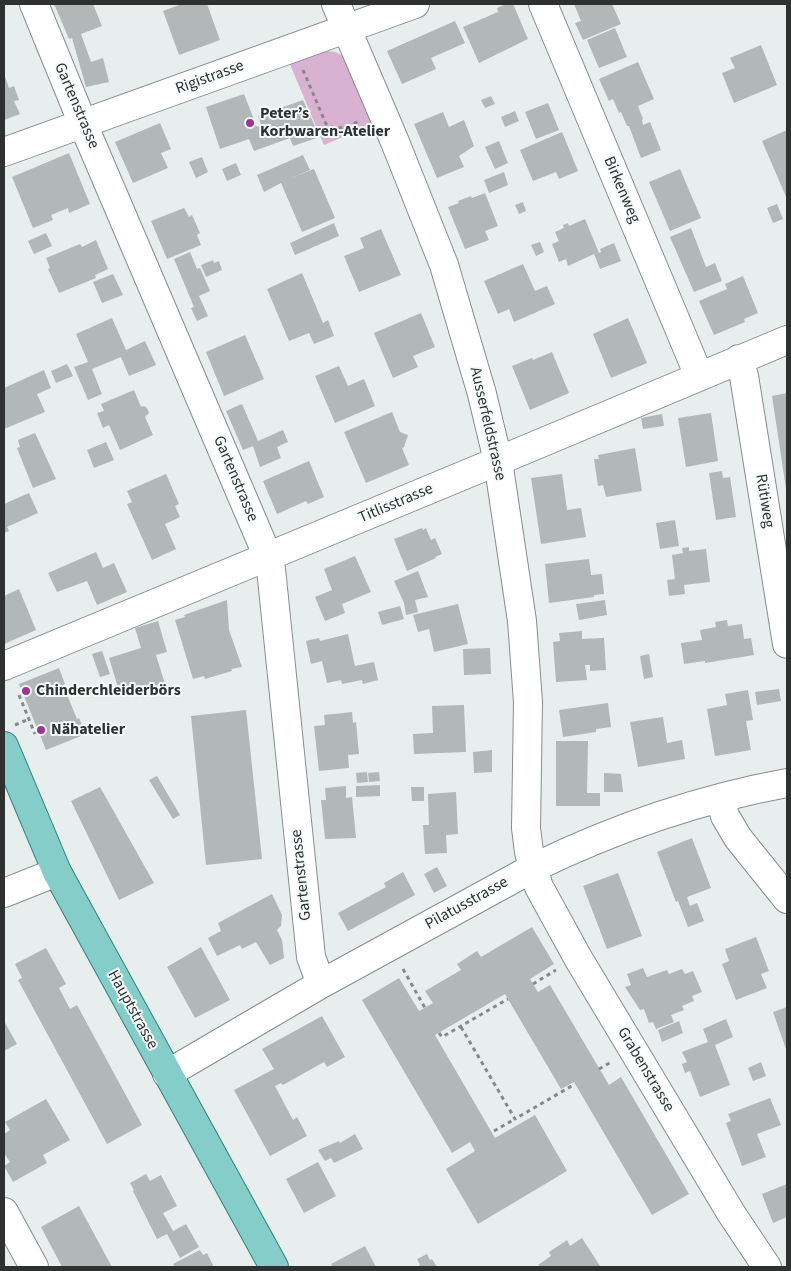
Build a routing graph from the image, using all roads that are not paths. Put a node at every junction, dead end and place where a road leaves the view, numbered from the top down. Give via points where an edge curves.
1 (34, 4) edge
2 (336, 4) edge
3 (416, 4) edge
4 (543, 4) edge
5 (346, 29) junction
6 (83, 124) junction
7 (4, 152) edge
8 (787, 340) edge
9 (739, 359) junction
10 (699, 376) junction
11 (498, 461) junction
12 (268, 557) junction
13 (787, 644) edge
14 (4, 666) edge
15 (9, 736) edge
16 (787, 783) edge
17 (720, 798) junction
18 (532, 868) junction
19 (57, 872) junction
20 (4, 893) edge
21 (787, 899) edge
22 (321, 984) junction
23 (168, 1074) junction
24 (4, 1212) edge
25 (34, 1267) edge
26 (274, 1267) edge
27 (766, 1267) edge

1 - 6 street, Gartenstrasse
2 - 5 street, Ausserfeldstrasse
3 - 5 street, Rigistrasse
4 - 10 street, Birkenweg
5 - 6 street, Rigistrasse
5 - 11 street, Ausserfeldstrasse via 444,265
6 - 7 street, Rigistrasse
6 - 12 street, Gartenstrasse
8 - 9 street, Titlisstrasse
9 - 10 street, Titlisstrasse
9 - 13 street, Rütiweg
10 - 11 street, Titlisstrasse
11 - 12 street, Titlisstrasse
11 - 18 street, Ausserfeldstrasse via 522,621 528,702 526,828
12 - 14 street, Titlisstrasse
12 - 22 street, Gartenstrasse via 311,957
15 - 19 main road, Hauptstrasse
16 - 17 street, Pilatusstrasse
17 - 18 street, Pilatusstrasse via 624,829
17 - 21 street via 725,816 738,838
18 - 22 street, Pilatusstrasse
18 - 27 street, Grabenstrasse via 578,958
19 - 20 street
19 - 23 main road, Hauptstrasse
22 - 23 street, Pilatusstrasse
23 - 26 main road, Hauptstrasse
24 - 25 street

